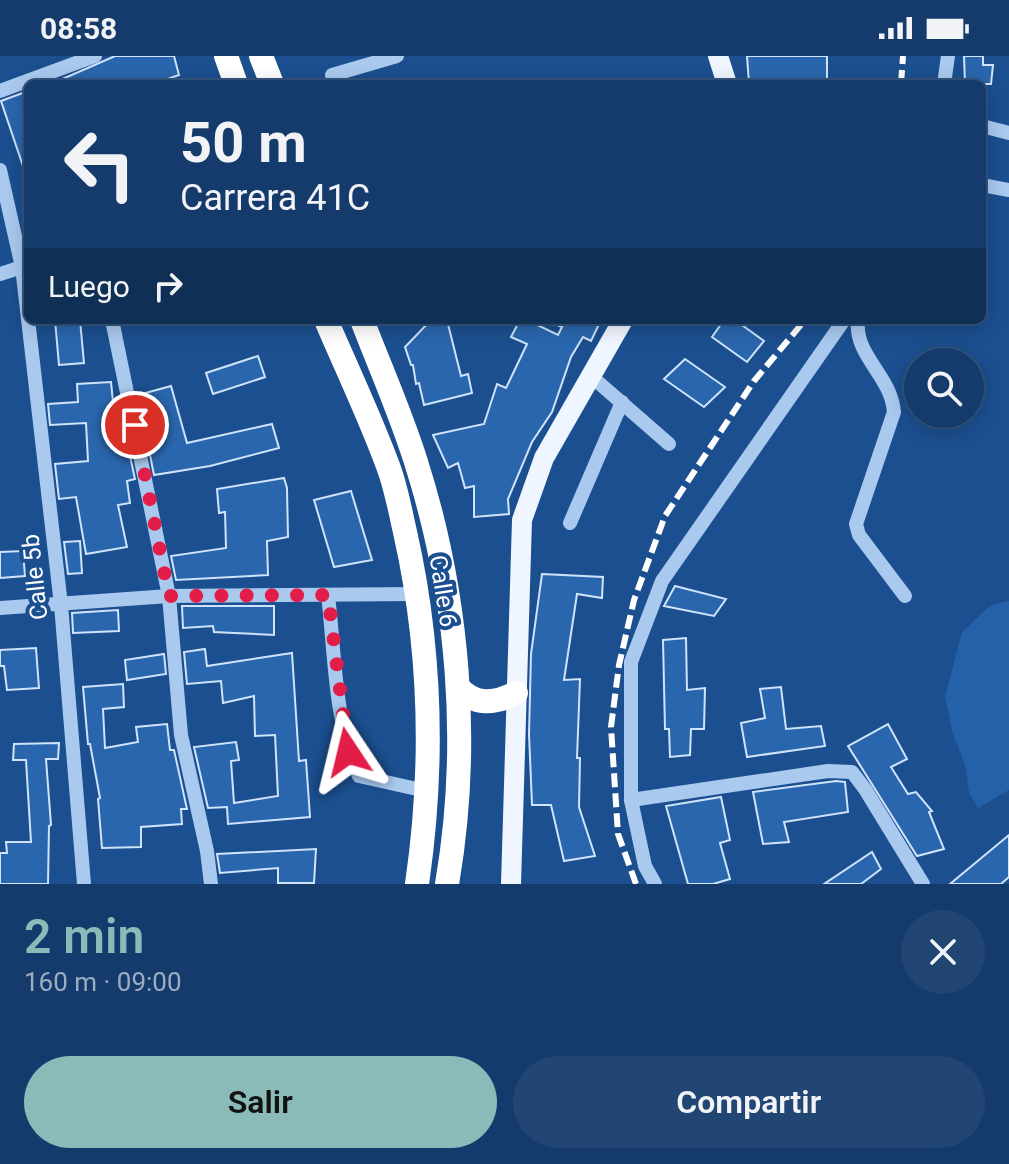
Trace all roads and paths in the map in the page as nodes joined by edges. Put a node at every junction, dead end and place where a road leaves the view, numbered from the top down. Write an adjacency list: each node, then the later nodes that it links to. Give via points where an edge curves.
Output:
1 (95, 56): 8 (street)
2 (226, 56): 9 (highway)
3 (261, 56): 10 (highway)
4 (397, 56): 7 (street)
5 (718, 56): 11 (main road)
6 (948, 56): 12 (street)
7 (332, 75)
8 (30, 80)
9 (235, 80)
10 (270, 80)
11 (726, 80)
12 (945, 80)
13 (24, 82): 14 (street)
14 (0, 91)
15 (986, 127): 16 (street)
16 (1009, 133)
17 (0, 170): 20 (street, Calle 5b)
18 (986, 186): 19 (street)
19 (1009, 190)
20 (24, 262)
21 (24, 266): 22 (street)
22 (0, 274)
23 (31, 324): 38 (street, Calle 5b)
24 (113, 324): 36 (street)
25 (328, 324): 34 (highway, Calle 6, via 389,468)
26 (364, 324): 40 (highway, Calle 6, via 416,463 441,560)
27 (621, 324): 30 (main road)
28 (841, 324): 43 (street, via 662,581 631,662)
29 (858, 324): 37 (street, via 859,342 892,394 894,412 856,524)
30 (591, 376): 31 (street); 41 (main road, via 544,458 522,520)
31 (622, 402): 32 (street); 33 (street)
32 (669, 444)
33 (570, 523)
34 (417, 594): 35 (street); 42 (highway, Calle 6, via 426,685)
35 (328, 595): 36 (street); 42 (street, via 348,752 359,776)
36 (169, 596): 38 (street); 45 (street, via 181,735)
37 (905, 596)
38 (61, 605): 39 (street); 44 (street, Calle 5b)
39 (0, 608)
40 (458, 687): 41 (highway, via 465,695 490,702); 47 (highway, Calle 6, via 459,765)
41 (516, 693): 48 (main road)
42 (426, 791): 46 (highway, Calle 6)
43 (631, 800): 49 (street, via 645,866); 50 (street, via 828,771 852,772)
44 (84, 884)
45 (211, 884)
46 (417, 884)
47 (447, 884)
48 (511, 884)
49 (655, 884)
50 (923, 884)

